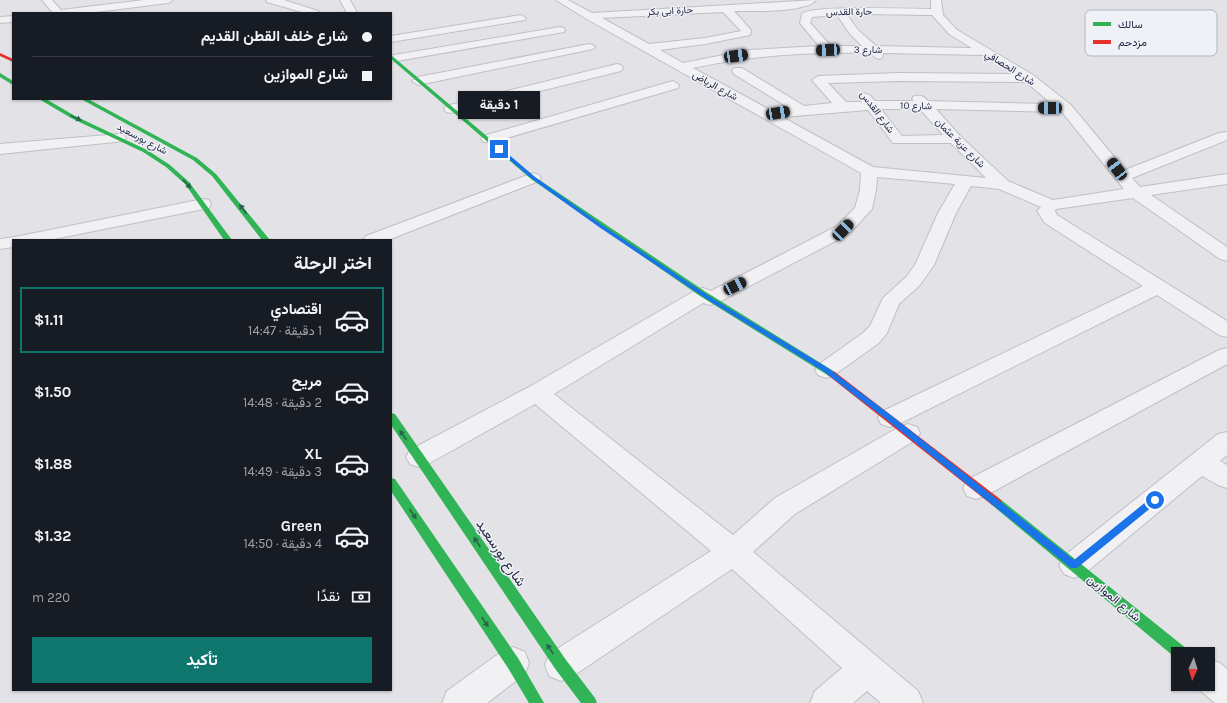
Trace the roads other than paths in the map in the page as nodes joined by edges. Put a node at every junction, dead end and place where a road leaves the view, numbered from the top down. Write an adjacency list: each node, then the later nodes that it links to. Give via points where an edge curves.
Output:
1 (47, 0): 11 (street)
2 (168, 0): 12 (street)
3 (279, 0): 13 (street)
4 (345, 0): 14 (street)
5 (561, 0): 15 (street, شارع الرياض)
6 (811, 0): 7 (street, حارة ابى بكر, via 799,5)
7 (725, 8): 8 (street, حارة ابى بكر); 31 (street, via 747,32)
8 (673, 11): 15 (street, حارة ابى بكر); 19 (street)
9 (839, 11): 10 (street, حارة القدس); 24 (street, شارع عزبة عثمان); 25 (street, حارة القدس, via 806,14)
10 (938, 11): 20 (street); 36 (street, شارع الحصافي, via 953,32)
11 (57, 12)
12 (71, 12)
13 (311, 12)
14 (351, 12)
15 (589, 16): 33 (street, شارع الرياض)
16 (521, 18): 30 (street)
17 (12, 19): 18 (street)
18 (0, 20)
19 (684, 21)
20 (910, 22)
21 (863, 23): 24 (street)
22 (819, 24): 25 (street)
23 (833, 24): 24 (street)
24 (847, 24): 35 (street, شارع عزبة عثمان)
25 (805, 25): 28 (street)
26 (560, 30): 38 (street)
27 (694, 31): 31 (street)
28 (815, 36): 29 (street); 34 (street)
29 (800, 37)
30 (392, 39)
31 (705, 41): 33 (street); 39 (street)
32 (588, 47): 48 (street)
33 (648, 48): 41 (street, شارع الرياض)
34 (828, 50): 35 (street, شارع 3); 39 (street, شارع 3)
35 (873, 50): 36 (street, شارع 3); 45 (street, شارع عزبة عثمان)
36 (985, 52): 47 (street, شارع الحصافي)
37 (0, 54): 40 (main road)
38 (393, 57): 48 (main road, شارع الموازين)
39 (723, 58): 41 (street, شارع 3)
40 (12, 60)
41 (681, 67): 59 (street, شارع الرياض)
42 (617, 68): 57 (street)
43 (738, 71): 58 (street)
44 (0, 75): 49 (main road)
45 (899, 77): 46 (street); 47 (street); 55 (street, شارع عزبة عثمان)
46 (851, 78): 53 (street, via 818,80); 54 (street, شارع القدس)
47 (1028, 78): 56 (street, شارع الحصافي)
48 (418, 81): 57 (main road, شارع الموازين)
49 (12, 82)
50 (673, 85): 62 (street)
51 (44, 100): 61 (main road, شارع بورسعيد, one-way to 61)
52 (86, 100): 76 (main road, شارع بورسعيد, one-way to 52, via 214,174 194,159)
53 (842, 106): 54 (street, شارع 10); 58 (street, شارع 10)
54 (872, 106): 55 (street, شارع 10); 63 (street, شارع القدس, via 899,140)
55 (925, 106): 56 (street, شارع 10); 63 (street, شارع عزبة عثمان)
56 (1066, 108): 66 (street, شارع الحصافي)
57 (452, 109): 62 (main road, شارع الموازين)
58 (800, 109): 59 (street, شارع 10)
59 (767, 115): 65 (street, شارع الرياض)
60 (1224, 136): 66 (street)
61 (119, 138): 64 (street); 72 (main road, شارع بورسعيد, one-way to 72, via 168,166 187,183)
62 (488, 139): 67 (main road, شارع الموازين)
63 (955, 139): 70 (street, شارع عزبة عثمان)
64 (0, 150)
65 (869, 170): 69 (street); 82 (street, via 868,190 863,209 843,230)
66 (1122, 177): 71 (street, شارع الحصافي)
67 (533, 178): 77 (street); 82 (main road, شارع الموازين)
68 (1227, 179): 71 (street)
69 (966, 180): 70 (street); 85 (street, via 947,213 924,265 913,281 890,302 880,328 871,338)
70 (1002, 184): 73 (street)
71 (1135, 192): 73 (street); 80 (street, شارع الحصافي)
72 (203, 204): 74 (street); 75 (main road, شارع بورسعيد)
73 (1051, 205): 81 (street, via 1046,211 1052,219)
74 (27, 239)
75 (227, 239)
76 (265, 239)
77 (375, 239)
78 (12, 242): 79 (street)
79 (0, 244)
80 (1227, 255)
81 (1156, 286): 83 (street); 88 (street)
82 (706, 297): 85 (main road, شارع الموازين); 86 (street)
83 (1227, 330)
84 (1227, 355): 94 (street)
85 (826, 370): 88 (main road, شارع الموازين)
86 (537, 393): 90 (street); 95 (street)
87 (392, 418): 90 (main road, شارع بورسعيد, one-way to 87)
88 (899, 425): 94 (main road, شارع الموازين); 95 (street, via 785,506)
89 (1227, 441): 91 (street)
90 (419, 457): 99 (main road, شارع بورسعيد, one-way to 90)
91 (1201, 462): 92 (street); 96 (street)
92 (1227, 478)
93 (392, 483): 98 (main road, one-way to 98)
94 (976, 488): 96 (main road, شارع الموازين)
95 (733, 552): 99 (street); 100 (street)
96 (1074, 565): 97 (main road, شارع الموازين)
97 (1174, 647)
98 (513, 663): 103 (street); 104 (main road)
99 (561, 665): 105 (main road, شارع بورسعيد)
100 (867, 669): 106 (street); 107 (street)
101 (1215, 681): 102 (street)
102 (1227, 691)
103 (459, 703)
104 (537, 703)
105 (590, 703)
106 (826, 703)
107 (906, 703)

